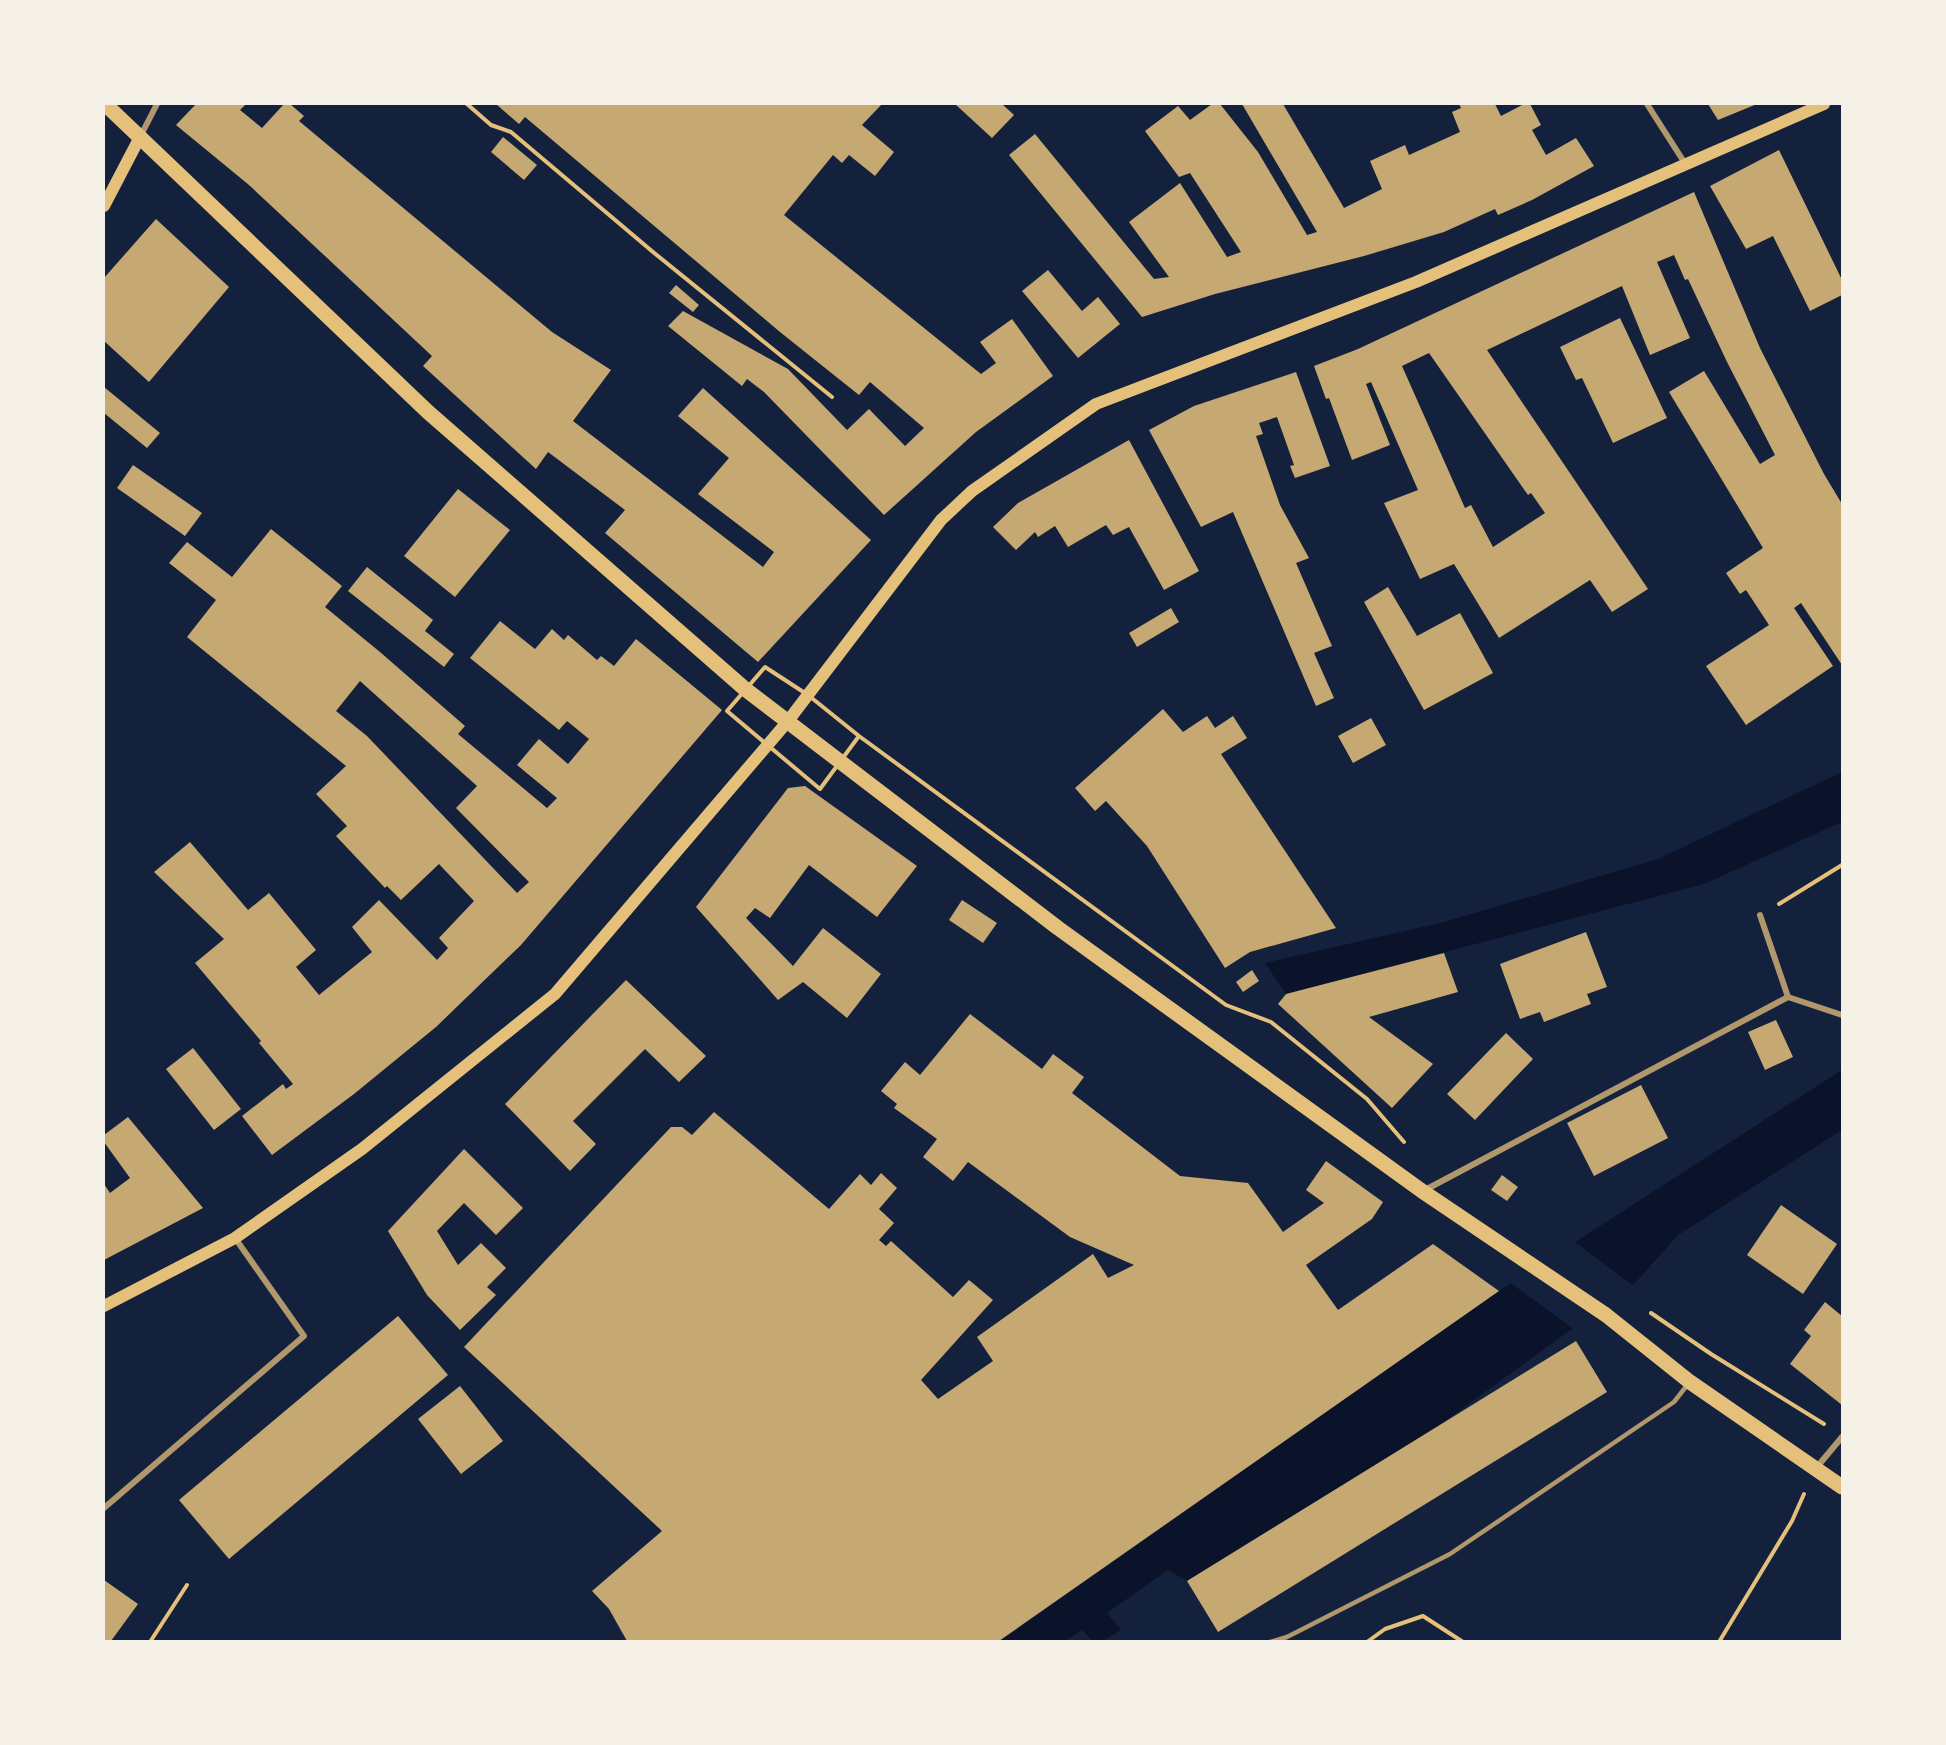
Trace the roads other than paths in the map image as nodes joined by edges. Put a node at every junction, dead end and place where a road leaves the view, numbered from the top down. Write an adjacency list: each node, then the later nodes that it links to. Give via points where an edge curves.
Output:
1 (105, 104): 5 (main road)
2 (157, 104): 5 (street)
3 (1647, 104): 6 (street)
4 (1824, 104): 6 (main road)
5 (140, 137): 7 (main road); 8 (main road, via 428,412 745,689)
6 (1686, 165): 8 (main road, via 1416,282 1096,404 972,491 941,520)
7 (104, 206)
8 (788, 721): 12 (main road, via 1058,928); 13 (main road, via 555,994 362,1149)
9 (1760, 915): 10 (street)
10 (1788, 997): 11 (street); 12 (street)
11 (1842, 1015)
12 (1422, 1191): 15 (main road, via 1606,1315)
13 (235, 1238): 14 (main road); 19 (street, via 304,1336)
14 (104, 1306)
15 (1690, 1382): 17 (main road); 20 (lane, via 1674,1402 1450,1554)
16 (1842, 1437): 17 (street)
17 (1816, 1467): 18 (main road)
18 (1842, 1487)
19 (104, 1508)
20 (1270, 1641)

